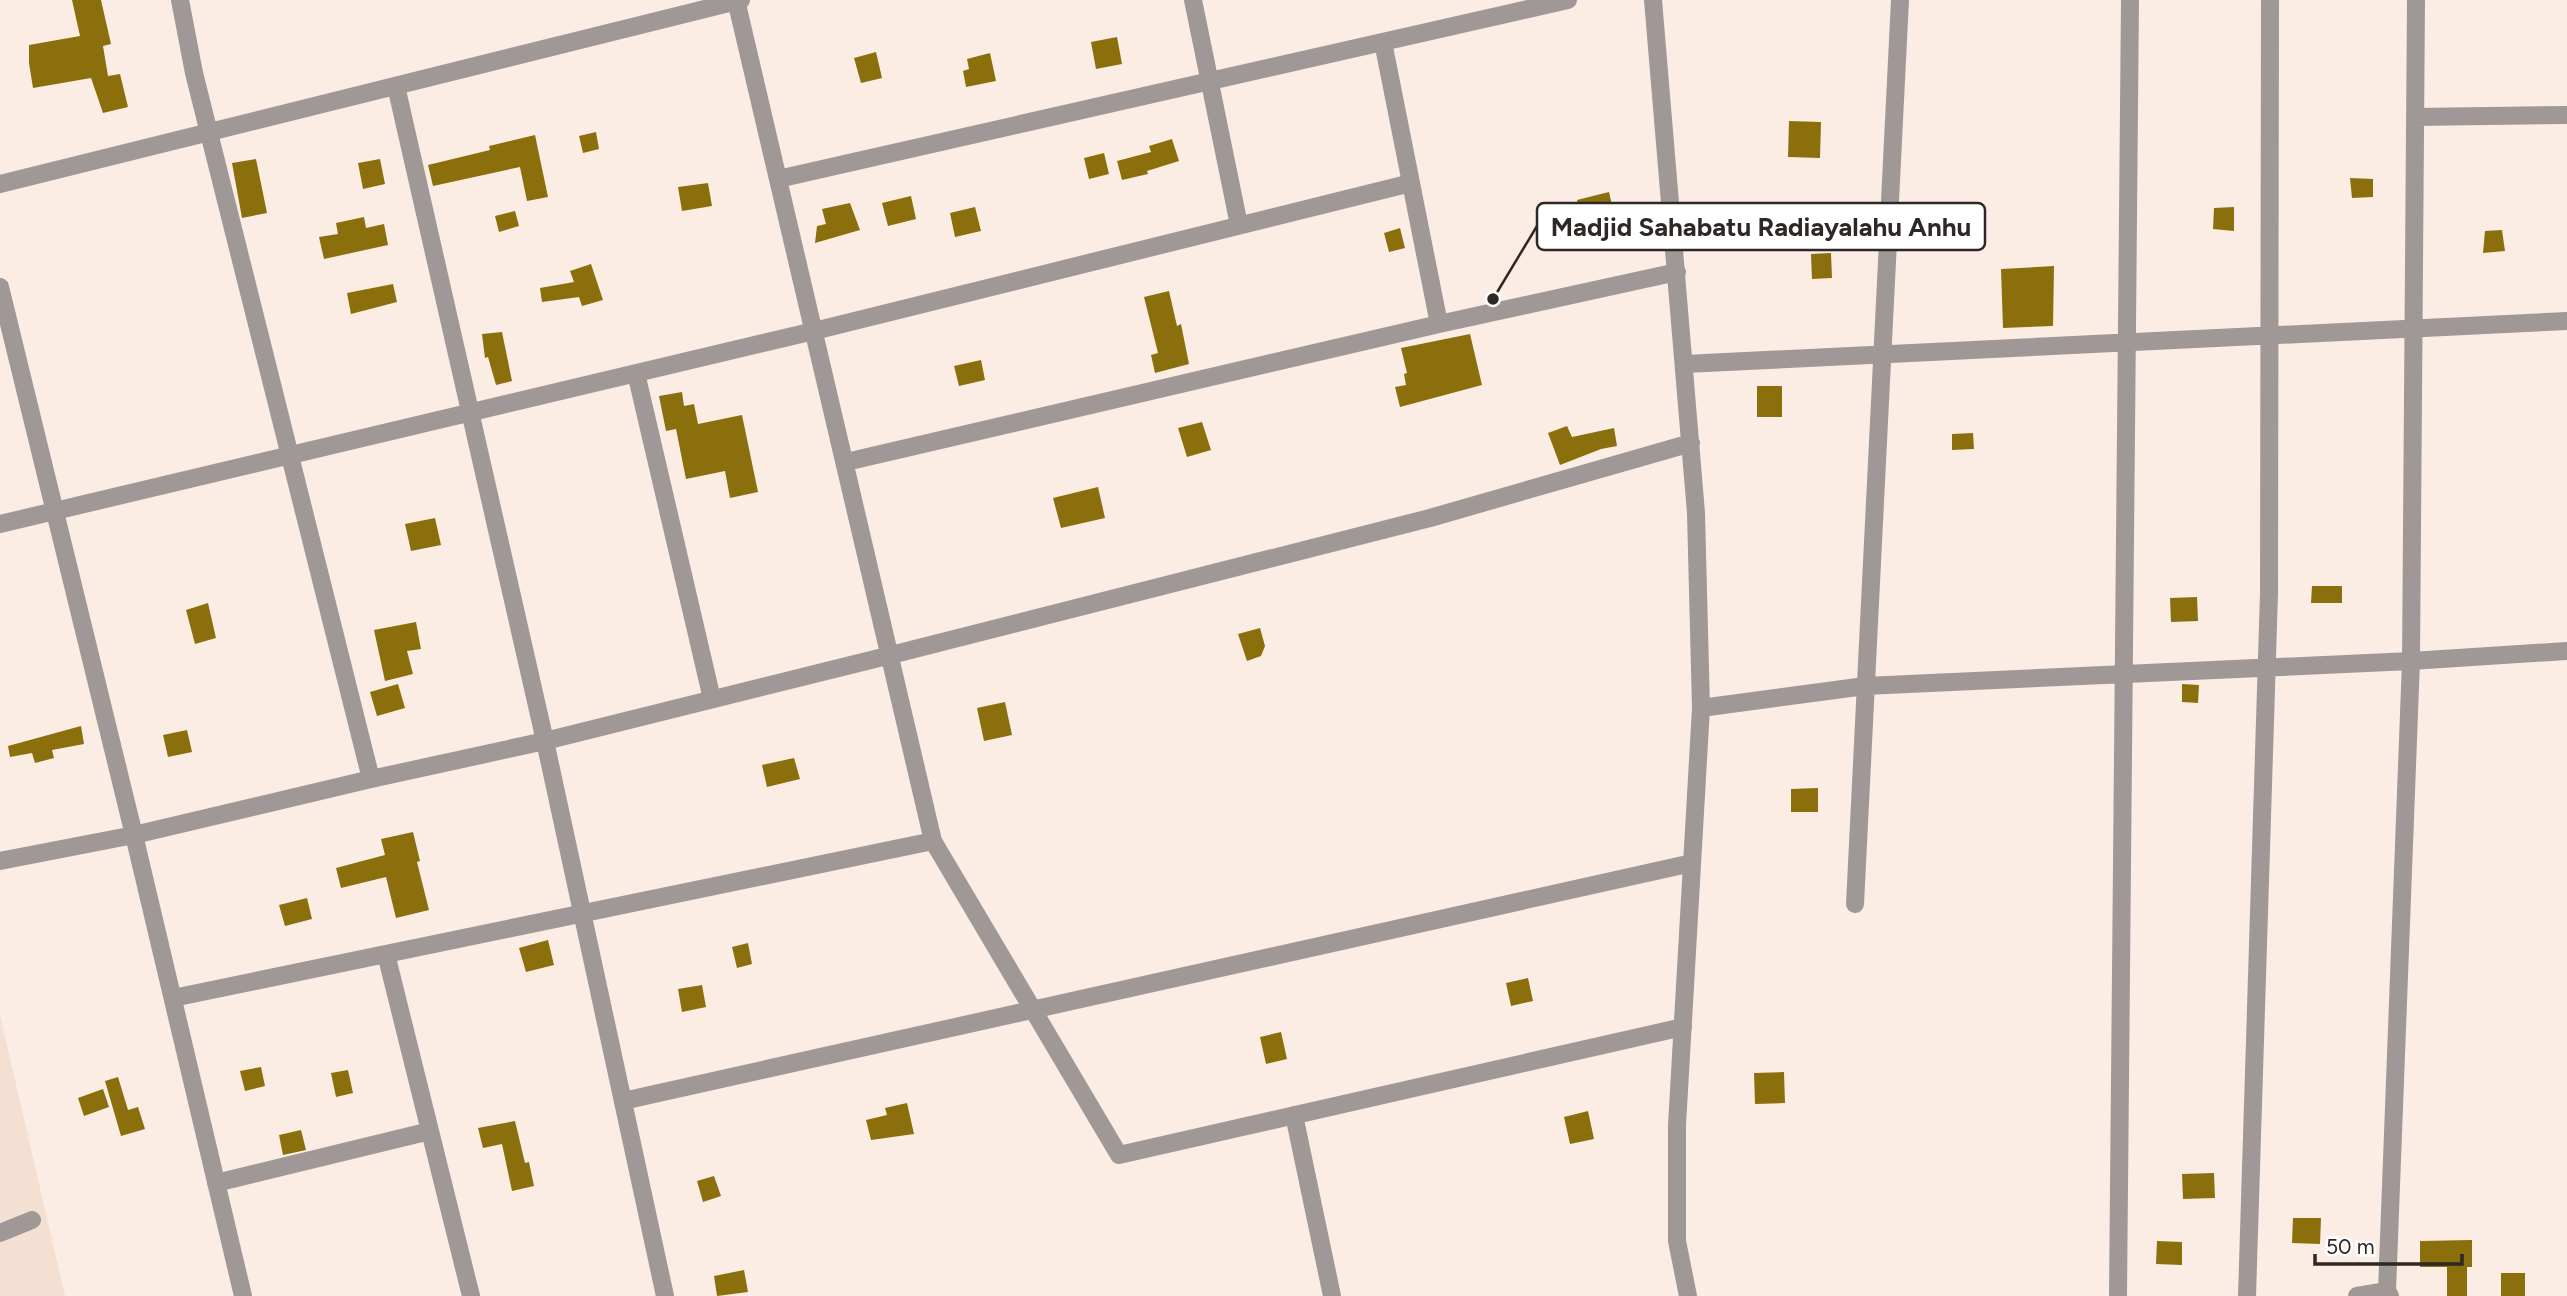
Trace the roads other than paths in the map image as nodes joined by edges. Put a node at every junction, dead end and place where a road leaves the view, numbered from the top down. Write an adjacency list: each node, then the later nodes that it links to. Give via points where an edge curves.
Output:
1 (180, 0): 15 (street)
2 (738, 0): 12 (street); 16 (street)
3 (1193, 0): 11 (street)
4 (1569, 0): 10 (street)
5 (1653, 0): 20 (street)
6 (1900, 0): 28 (street)
7 (2130, 0): 27 (street)
8 (2270, 0): 26 (street)
9 (2416, 0): 14 (street)
10 (1383, 42): 11 (street); 17 (street)
11 (1209, 81): 16 (street); 19 (street)
12 (396, 86): 15 (street); 31 (street)
13 (2567, 115): 14 (street)
14 (2415, 117): 24 (street)
15 (208, 132): 18 (street); 33 (street)
16 (778, 179): 25 (street)
17 (1411, 183): 19 (street); 23 (street)
18 (0, 184)
19 (1239, 225): 25 (street)
20 (1677, 272): 23 (street); 29 (street)
21 (0, 287): 35 (street)
22 (2567, 321): 24 (street)
23 (1438, 324): 34 (street)
24 (2413, 329): 26 (street); 39 (street)
25 (814, 331): 30 (street); 34 (street)
26 (2269, 335): 27 (street); 40 (street)
27 (2127, 342): 28 (street); 41 (street)
28 (1882, 354): 29 (street); 42 (street)
29 (1685, 364): 32 (street)
30 (636, 373): 31 (street); 43 (street)
31 (470, 412): 33 (street); 45 (street)
32 (1692, 443): 38 (street, via 1430,518); 44 (street)
33 (289, 456): 35 (street); 46 (street)
34 (846, 463): 38 (street)
35 (55, 511): 36 (street); 47 (street)
36 (0, 524)
37 (2567, 650): 39 (street)
38 (891, 655): 43 (street); 48 (street)
39 (2410, 661): 40 (street); 63 (street)
40 (2267, 667): 41 (street); 70 (street)
41 (2123, 674): 42 (street); 69 (street)
42 (1866, 687): 44 (street); 51 (street)
43 (712, 699): 45 (street)
44 (1701, 708): 50 (street)
45 (545, 741): 46 (street); 52 (street)
46 (371, 779): 47 (street)
47 (134, 835): 49 (street); 54 (street)
48 (933, 841): 52 (street); 55 (street)
49 (0, 861)
50 (1692, 863): 55 (street); 56 (street)
51 (1855, 904)
52 (582, 914): 53 (street); 57 (street)
53 (386, 954): 54 (street); 59 (street)
54 (173, 998): 60 (street)
55 (1033, 1010): 57 (street); 58 (street, via 1119,1155)
56 (1683, 1027): 58 (street); 68 (street, via 1677,1241)
57 (623, 1101): 66 (street)
58 (1294, 1115): 67 (street)
59 (430, 1131): 60 (street); 65 (street)
60 (216, 1183): 64 (street)
61 (32, 1220): 62 (street)
62 (0, 1233)
63 (2389, 1293): 71 (street)
64 (243, 1296)
65 (471, 1296)
66 (666, 1296)
67 (1332, 1296)
68 (1688, 1296)
69 (2118, 1296)
70 (2247, 1296)
71 (2357, 1296)

